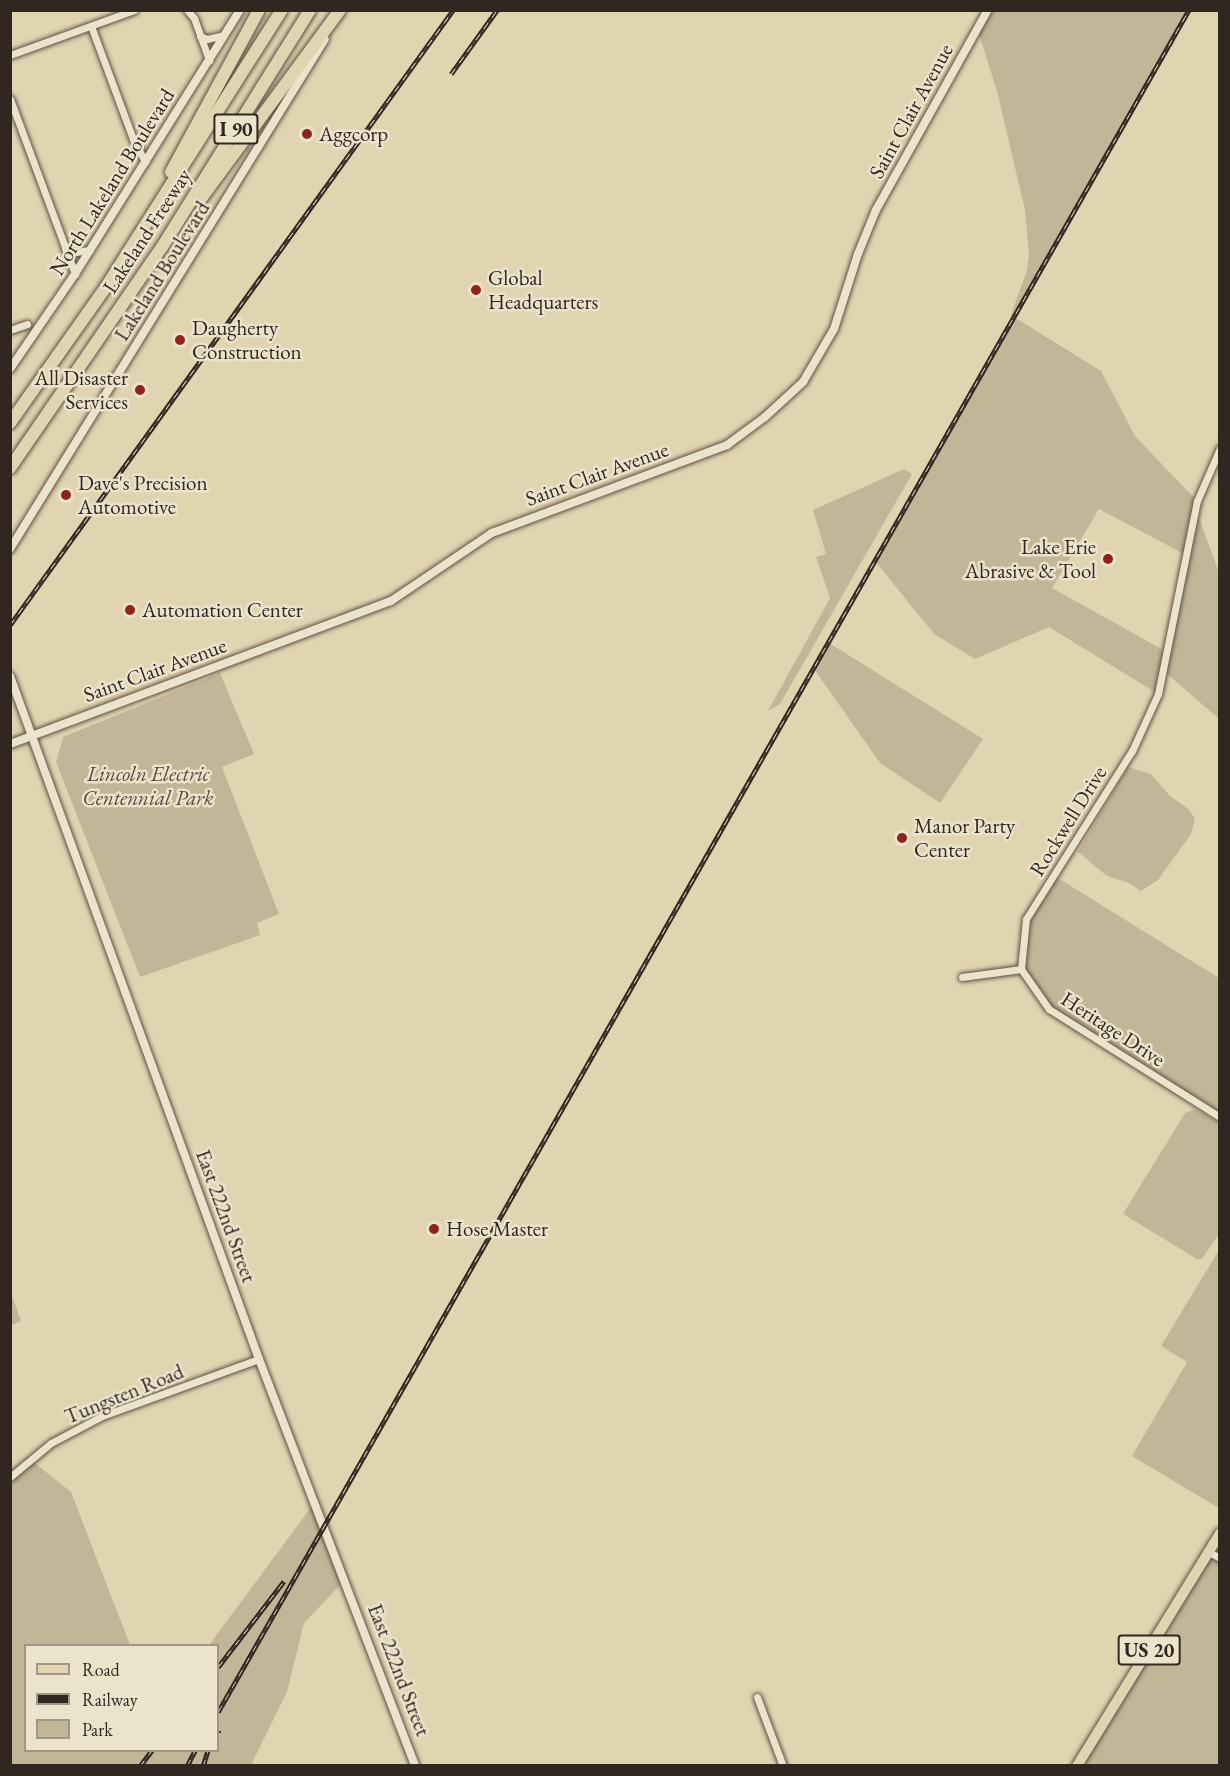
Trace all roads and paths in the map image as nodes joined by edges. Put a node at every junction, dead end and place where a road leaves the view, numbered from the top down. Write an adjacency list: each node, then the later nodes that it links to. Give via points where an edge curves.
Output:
1 (134, 10): 9 (street)
2 (187, 10): 11 (street)
3 (240, 10): 10 (street, North Lakeland Boulevard)
4 (260, 10): 16 (highway, via 186,140)
5 (282, 10): 16 (highway, Lakeland Freeway / I 90)
6 (310, 10): 17 (highway, Lakeland Freeway / I 90)
7 (341, 10): 17 (highway); 27 (street, Lakeland Boulevard)
8 (988, 10): 31 (street, Saint Clair Avenue, via 876,210 834,329 803,382 765,417 727,445 492,533 391,601)
9 (91, 26): 12 (street); 15 (street)
10 (224, 35): 11 (street, via 207,39); 13 (street, North Lakeland Boulevard)
11 (200, 36): 13 (street)
12 (10, 55)
13 (209, 60): 15 (street, North Lakeland Boulevard)
14 (10, 99): 18 (street)
15 (145, 162): 19 (street, North Lakeland Boulevard)
16 (146, 223): 24 (highway, Lakeland Freeway / I 90)
17 (162, 247): 26 (highway, Lakeland Freeway / I 90)
18 (66, 248): 19 (street, via 75,252); 20 (street)
19 (90, 250): 20 (street, North Lakeland Boulevard)
20 (75, 274): 23 (street, North Lakeland Boulevard)
21 (27, 324): 22 (street)
22 (10, 330)
23 (10, 369)
24 (10, 423)
25 (1220, 448): 33 (street, Rockwell Drive, via 1197,501 1158,694 1132,751 1026,919)
26 (10, 468)
27 (23, 529): 28 (street); 29 (street, Lakeland Boulevard)
28 (10, 536)
29 (10, 549)
30 (10, 676): 31 (street, East 222nd Street)
31 (31, 736): 32 (street, Saint Clair Avenue); 36 (street, East 222nd Street)
32 (10, 744)
33 (1020, 969): 34 (street); 35 (street, Heritage Drive, via 1049,1010)
34 (962, 977)
35 (1220, 1117)
36 (259, 1359): 37 (street, Tungsten Road, via 102,1416 51,1443); 42 (street, East 222nd Street)
37 (10, 1477)
38 (1220, 1534): 39 (main road, US 20)
39 (1209, 1552): 40 (street); 44 (main road, US 20)
40 (1220, 1558)
41 (757, 1697): 43 (street)
42 (415, 1766)
43 (783, 1766)
44 (1077, 1766)

